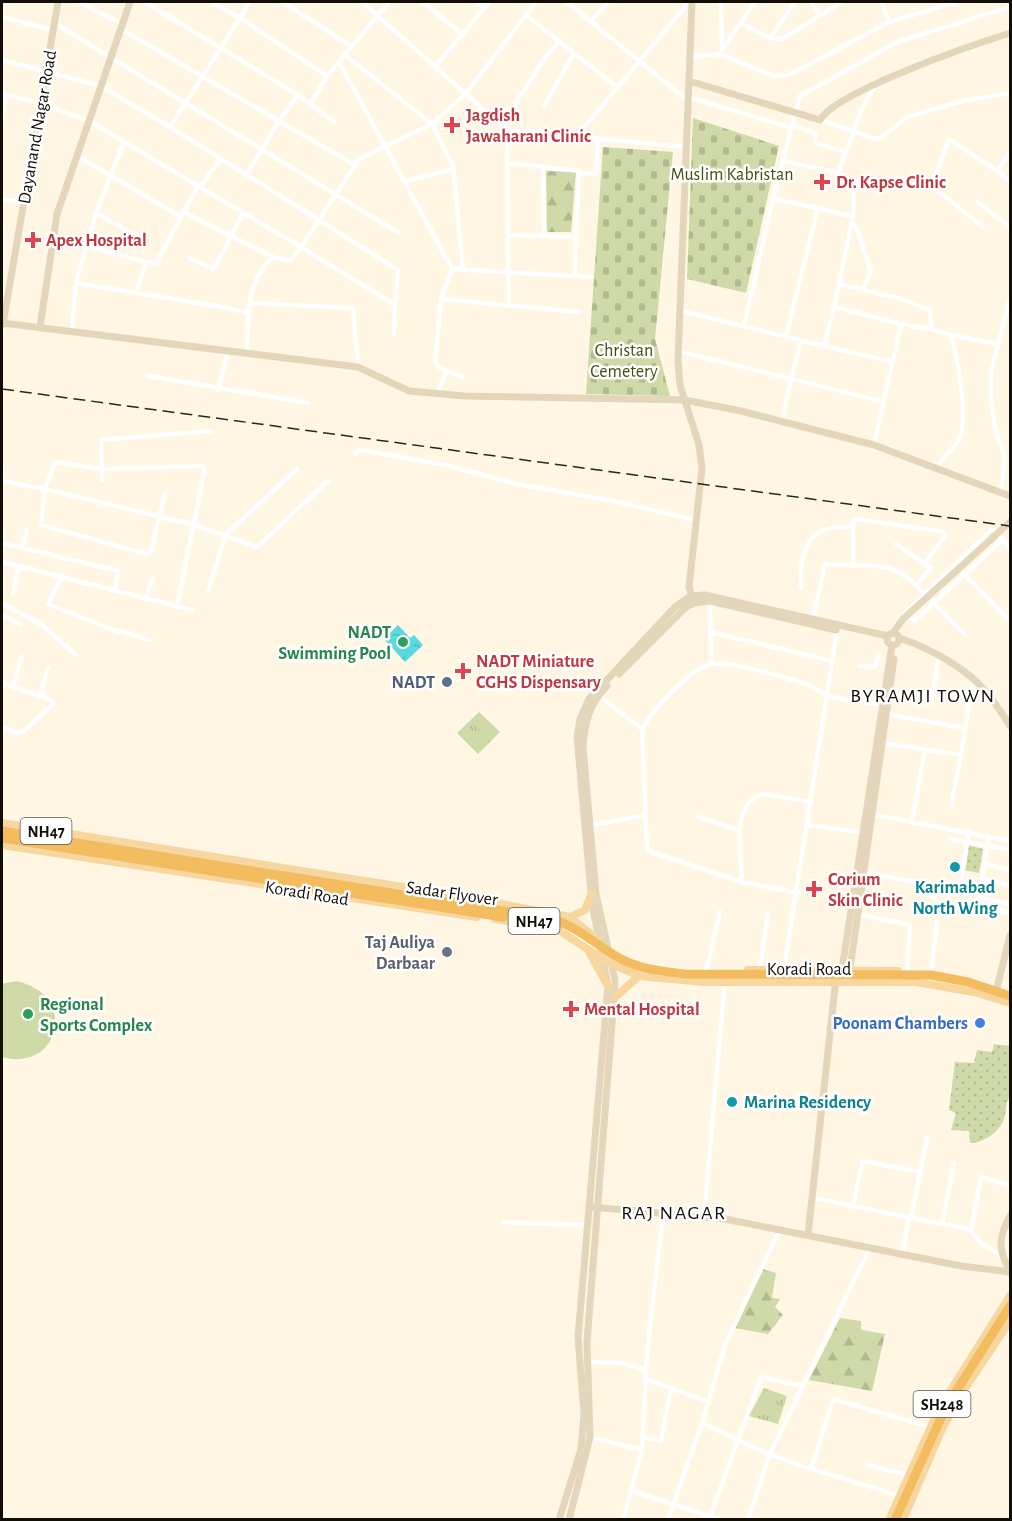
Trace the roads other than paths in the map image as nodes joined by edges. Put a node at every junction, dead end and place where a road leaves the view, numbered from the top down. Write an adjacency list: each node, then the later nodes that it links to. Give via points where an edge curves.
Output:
1 (58, 2): 35 (main road, Dayanand Nagar Road)
2 (79, 2): 34 (street)
3 (130, 2): 34 (main road)
4 (145, 2): 41 (street)
5 (212, 2): 30 (street)
6 (249, 2): 30 (street)
7 (283, 2): 40 (street)
8 (362, 2): 26 (street)
9 (389, 2): 26 (street)
10 (423, 2): 37 (street)
11 (477, 2): 25 (street)
12 (489, 2): 25 (street)
13 (536, 2): 27 (street)
14 (567, 2): 31 (street)
15 (608, 2): 31 (street)
16 (690, 2): 45 (main road); 49 (street)
17 (721, 2): 42 (street)
18 (795, 2): 38 (street)
19 (811, 2): 28 (street)
20 (842, 2): 28 (street)
21 (882, 2): 32 (street)
22 (957, 2): 32 (street)
23 (753, 3): 33 (street)
24 (1011, 7): 68 (street, via 897,42 800,96)
25 (484, 8): 37 (street)
26 (379, 15): 40 (street); 50 (street)
27 (526, 15): 39 (street); 58 (street)
28 (820, 15): 38 (street, via 782,39)
29 (2, 17): 35 (street)
30 (240, 18): 41 (street); 53 (street)
31 (591, 21): 49 (street)
32 (889, 22): 42 (street, via 789,75 774,76)
33 (740, 23): 38 (street); 42 (street)
34 (122, 26): 46 (main road); 52 (street)
35 (54, 27): 46 (street); 51 (main road, Dayanand Nagar Road)
36 (1011, 33): 56 (main road, via 912,66)
37 (462, 34): 50 (street)
38 (770, 38)
39 (559, 40): 43 (street); 65 (street)
40 (352, 47): 44 (street)
41 (220, 48): 52 (street); 61 (street)
42 (721, 52): 45 (street)
43 (574, 53): 57 (street); 67 (street)
44 (345, 55): 48 (street); 74 (street)
45 (690, 57): 54 (main road)
46 (112, 58): 55 (main road); 63 (street)
47 (2, 60): 51 (street)
48 (339, 62): 53 (street); 82 (street)
49 (640, 62): 57 (street); 62 (street)
50 (436, 66): 58 (street)
51 (46, 70): 55 (street); 64 (main road, Dayanand Nagar Road)
52 (203, 76): 63 (street); 72 (street)
53 (327, 76): 66 (street)
54 (689, 81): 62 (main road); 68 (main road)
55 (101, 86): 71 (main road); 76 (street)
56 (874, 86): 70 (main road); 78 (street)
57 (618, 88): 79 (street)
58 (466, 93): 74 (street); 77 (street)
59 (1011, 93): 78 (street, via 907,117 878,140)
60 (4, 94): 64 (street); 69 (street)
61 (298, 95): 66 (street); 72 (street)
62 (688, 99): 75 (street); 83 (main road)
63 (185, 102): 76 (street); 84 (street)
64 (41, 103): 71 (street); 105 (main road, Dayanand Nagar Road)
65 (516, 103)
66 (311, 104): 73 (street)
67 (544, 106)
68 (795, 113): 70 (main road); 75 (street)
69 (2, 117)
70 (820, 120): 78 (street)
71 (89, 121): 81 (street); 87 (main road)
72 (279, 122): 84 (street); 91 (street)
73 (334, 122)
74 (432, 124): 82 (street); 93 (street)
75 (792, 126): 85 (street, via 815,132 816,143); 89 (street)
76 (170, 127): 88 (street)
77 (507, 130): 79 (street); 90 (street)
78 (853, 131): 85 (street)
79 (577, 136): 80 (street)
80 (598, 138): 83 (street); 95 (street, via 596,174)
81 (124, 142): 98 (street); 101 (street)
82 (387, 146): 91 (street); 100 (street)
83 (685, 147): 141 (main road)
84 (263, 148): 97 (street); 102 (street)
85 (846, 152): 96 (street)
86 (1011, 152): 94 (street)
87 (77, 156): 98 (street); 147 (main road, via 57,214)
88 (220, 158): 97 (street); 101 (street)
89 (783, 161): 96 (street); 103 (street)
90 (507, 163): 92 (street); 117 (street)
91 (354, 165): 102 (street)
92 (543, 167): 95 (street); 118 (street)
93 (454, 169): 100 (street); 127 (street)
94 (997, 171): 99 (street); 113 (street, via 949,139 932,186)
95 (579, 173): 119 (street)
96 (838, 173): 111 (street, via 848,178 855,193)
97 (247, 174): 112 (street)
98 (110, 175): 108 (street); 110 (street)
99 (1011, 181)
100 (406, 182): 126 (street)
101 (199, 186): 109 (street); 110 (street)
102 (336, 193): 112 (street); 115 (street)
103 (773, 199): 107 (street); 146 (street)
104 (2, 200): 105 (street)
105 (24, 202): 144 (main road, Dayanand Nagar Road)
106 (977, 202): 114 (street)
107 (818, 208): 111 (street); 152 (street)
108 (96, 213): 120 (street); 121 (street)
109 (243, 213): 116 (street); 122 (street)
110 (181, 214): 116 (street); 125 (street, via 156,263)
111 (852, 219): 132 (street); 133 (street, via 871,271)
112 (319, 220): 122 (street); 139 (street, via 398,270)
113 (983, 227)
114 (1011, 227)
115 (399, 233)
116 (232, 234): 123 (street); 124 (street, via 214,269)
117 (508, 235): 118 (street); 128 (street)
118 (544, 235): 119 (street)
119 (576, 237): 129 (street)
120 (142, 239)
121 (86, 246): 125 (street); 131 (street)
122 (300, 247): 123 (street, via 290,261); 139 (street)
123 (273, 257): 137 (street, via 264,265)
124 (189, 258)
125 (146, 262): 134 (street)
126 (452, 269): 127 (street); 136 (street)
127 (463, 269): 128 (street)
128 (508, 272): 129 (street); 138 (street)
129 (575, 276): 130 (street)
130 (591, 277)
131 (75, 283): 134 (street); 149 (street)
132 (839, 284): 133 (street); 140 (street)
133 (862, 290): 148 (street, via 930,310)
134 (136, 292): 143 (street)
135 (1011, 298): 154 (street)
136 (441, 299): 138 (street); 161 (street, via 435,362)
137 (249, 303): 143 (street); 160 (street, via 353,309)
138 (509, 304): 142 (street)
139 (395, 305): 150 (street)
140 (834, 307): 145 (street); 155 (street)
141 (678, 310): 146 (street); 157 (main road)
142 (580, 312)
143 (248, 313): 158 (street)
144 (2, 323): 147 (main road)
145 (901, 324): 148 (street); 159 (street)
146 (744, 326): 152 (street)
147 (40, 327): 149 (main road)
148 (931, 329): 151 (street)
149 (72, 331): 156 (main road)
150 (394, 334)
151 (951, 335): 154 (street); 176 (street, via 962,395 962,423 958,443 940,459)
152 (786, 336): 153 (street)
153 (801, 340): 155 (street); 164 (street)
154 (997, 344): 182 (street, via 991,400 1005,457)
155 (824, 346): 159 (street)
156 (228, 351): 158 (main road); 165 (street)
157 (678, 351): 164 (street); 167 (main road)
158 (247, 353): 160 (main road)
159 (893, 362): 168 (street)
160 (358, 367): 166 (main road, via 409,391)
161 (447, 371): 163 (street); 166 (street)
162 (148, 376): 165 (street)
163 (463, 377)
164 (792, 379): 168 (street); 170 (street)
165 (218, 390): 169 (street)
166 (437, 393): 167 (main road, via 596,401)
167 (685, 400): 170 (main road); 186 (main road, via 702,468)
168 (884, 402): 172 (street)
169 (308, 404)
170 (781, 422): 172 (main road)
171 (211, 430): 174 (street, via 101,440)
172 (874, 445): 176 (main road)
173 (355, 453): 186 (street, via 362,450 445,465 517,484)
174 (101, 469): 179 (street); 181 (street, via 55,462); 188 (street, via 203,466)
175 (297, 469): 191 (street)
176 (938, 469): 182 (main road)
177 (2, 470): 178 (street)
178 (2, 480): 181 (street)
179 (102, 480)
180 (328, 482): 191 (street, via 257,547)
181 (45, 489): 185 (street); 185 (street, via 41,526 106,544 150,553)
182 (1001, 492): 184 (main road)
183 (165, 493): 185 (street)
184 (1011, 496)
185 (159, 517): 188 (street)
186 (695, 520): 211 (main road, via 689,587)
187 (1011, 522): 218 (main road)
188 (195, 525): 191 (street); 215 (street)
189 (853, 526): 198 (street, via 856,519 945,532); 200 (street); 205 (street, via 827,528 814,535 803,556)
190 (27, 529): 195 (street)
191 (226, 534): 207 (street)
192 (1003, 539): 196 (street); 201 (street); 209 (street, via 993,528)
193 (2, 543): 195 (street)
194 (896, 544): 198 (street)
195 (22, 548): 206 (street, via 118,571)
196 (1011, 549)
197 (2, 562): 199 (street)
198 (925, 563): 204 (street, via 931,569)
199 (19, 566): 202 (street); 208 (street)
200 (853, 566): 204 (street, via 869,564 897,570); 220 (street, via 825,564)
201 (963, 573): 213 (street); 219 (street)
202 (62, 576): 206 (street); 226 (street, via 48,604)
203 (152, 579): 210 (street)
204 (916, 585): 209 (street)
205 (801, 588)
206 (115, 589): 210 (street)
207 (208, 591)
208 (13, 593)
209 (923, 594): 218 (street, via 904,614)
210 (146, 599): 215 (street)
211 (692, 599): 212 (main road); 220 (main road, via 705,595); 239 (main road); 246 (main road, via 675,607 588,699)
212 (710, 601): 222 (main road); 223 (street)
213 (932, 601): 218 (street, via 914,621); 224 (street)
214 (2, 603): 229 (street, via 42,626)
215 (177, 607): 216 (street)
216 (192, 610)
217 (2, 615): 221 (street)
218 (909, 616): 225 (main road)
219 (1007, 618)
220 (812, 620): 225 (main road)
221 (21, 625)
222 (837, 630): 225 (main road); 231 (street)
223 (710, 632): 231 (street); 232 (street)
224 (965, 635)
225 (894, 639): 230 (main road); 242 (main road)
226 (151, 640)
227 (879, 653): 233 (street, via 875,667)
228 (22, 655): 237 (street)
229 (76, 656)
230 (939, 657): 235 (main road); 241 (street)
231 (832, 662): 240 (street)
232 (711, 664): 240 (street, via 782,677); 248 (street, via 687,679 651,713)
233 (859, 666)
234 (48, 668): 238 (street)
235 (973, 678): 244 (main road); 247 (street)
236 (2, 682): 237 (street)
237 (13, 687): 238 (street)
238 (40, 696): 245 (street, via 52,700 52,707 23,732)
239 (599, 696): 246 (main road); 248 (street)
240 (827, 696): 242 (street); 252 (street)
241 (930, 703)
242 (883, 705): 243 (main road); 264 (main road)
243 (885, 714): 247 (street); 249 (main road)
244 (1011, 726)
245 (2, 727)
246 (578, 728): 260 (main road)
247 (965, 728): 251 (street)
248 (642, 729): 255 (street)
249 (882, 743): 250 (street); 254 (main road)
250 (925, 750): 251 (street); 257 (street)
251 (961, 755): 253 (street)
252 (812, 802): 259 (street); 261 (street, via 762,794 744,811)
253 (951, 807)
254 (871, 814): 257 (street); 264 (main road)
255 (646, 815): 260 (street); 278 (street, via 647,848 651,852)
256 (698, 817): 261 (street)
257 (912, 822): 263 (street)
258 (2, 823): 267 (main road, Koradi Road / NH47)
259 (808, 825): 264 (street); 282 (street)
260 (588, 826): 283 (main road); 295 (main road, via 596,894)
261 (739, 830): 278 (street)
262 (2, 831): 267 (highway, NH47)
263 (969, 832): 265 (street); 270 (street)
264 (865, 833): 277 (main road); 298 (main road)
265 (989, 836): 269 (street); 272 (street)
266 (2, 838): 267 (highway)
267 (23, 838): 271 (main road, Koradi Road / NH47); 276 (main road, Koradi Road / NH47); 281 (main road, Koradi Road / NH47, via 36,850); 310 (highway, Sadar Flyover / NH47, via 421,905 554,923 625,966 646,973 701,977 901,976 938,980)
268 (951, 839): 270 (street)
269 (1011, 841)
270 (967, 842): 272 (street); 279 (street)
271 (2, 845)
272 (988, 846): 273 (street); 274 (street)
273 (1011, 850)
274 (985, 864): 275 (street); 280 (street, via 982,879)
275 (1011, 870)
276 (297, 872): 281 (main road); 290 (main road, Koradi Road / NH47)
277 (863, 872): 288 (street, via 921,884 940,903 987,914 995,909); 289 (main road)
278 (742, 882): 282 (street)
279 (961, 882)
280 (1011, 885)
281 (293, 891): 294 (main road, Koradi Road / NH47, via 557,929)
282 (798, 893): 297 (street)
283 (591, 895): 290 (main road, via 585,910); 293 (main road)
284 (981, 898): 285 (street)
285 (1011, 904)
286 (720, 912): 300 (street)
287 (768, 913): 299 (street)
288 (1011, 913)
289 (857, 914): 298 (main road); 302 (street, via 910,925)
290 (570, 917): 293 (main road, Koradi Road / NH47)
291 (938, 921): 303 (street)
292 (1011, 935): 308 (main road)
293 (599, 941): 295 (main road, NH47); 296 (main road)
294 (585, 947): 296 (main road, Koradi Road / NH47); 307 (main road)
295 (608, 948): 296 (main road); 300 (main road, Koradi Road / NH47, via 633,962)
296 (608, 962): 304 (main road, Koradi Road); 307 (main road); 309 (main road)
297 (784, 969): 298 (main road, Koradi Road / NH47); 299 (main road, Koradi Road / NH47)
298 (843, 969): 302 (main road, Koradi Road / NH47); 306 (main road)
299 (760, 970): 301 (main road, Koradi Road / NH47)
300 (706, 971): 301 (main road, Koradi Road / NH47)
301 (726, 971): 305 (street)
302 (907, 971): 303 (main road, Koradi Road / NH47)
303 (931, 972): 308 (main road, Koradi Road / NH47)
304 (639, 976): 305 (main road, Koradi Road); 309 (main road)
305 (724, 981): 306 (main road, Koradi Road); 320 (street)
306 (836, 981): 310 (main road, Koradi Road, via 938,984); 315 (main road)
307 (608, 986): 317 (main road)
308 (997, 988): 310 (main road, Koradi Road / NH47)
309 (614, 998): 317 (main road)
310 (1011, 998)
311 (927, 1138): 313 (street)
312 (954, 1163): 323 (street)
313 (920, 1172): 316 (street, via 863,1161); 321 (street)
314 (1011, 1186): 326 (street, via 981,1177)
315 (814, 1198): 316 (street); 327 (main road)
316 (853, 1205): 321 (street)
317 (593, 1207): 318 (main road); 324 (main road); 336 (main road)
318 (663, 1213): 320 (main road); 337 (street)
319 (1011, 1216): 330 (main road, via 999,1244)
320 (704, 1217): 325 (main road)
321 (910, 1218): 323 (street); 329 (street)
322 (504, 1222): 324 (street)
323 (942, 1224): 326 (street)
324 (588, 1225): 356 (main road, via 578,1337 584,1414 581,1449)
325 (780, 1229): 327 (main road); 341 (street, via 725,1346)
326 (971, 1231): 330 (street, via 982,1244)
327 (808, 1235): 328 (main road)
328 (870, 1247): 329 (main road); 339 (street)
329 (902, 1255): 331 (main road)
330 (1005, 1258): 331 (main road)
331 (1010, 1272)
332 (1011, 1296): 343 (main road, SH248)
333 (1011, 1306): 363 (highway, via 945,1409)
334 (1011, 1313): 363 (highway, via 950,1407)
335 (1011, 1321): 363 (main road, SH248, via 960,1396)
336 (587, 1362): 337 (street, via 622,1363); 344 (main road)
337 (646, 1370): 338 (street)
338 (646, 1379): 340 (street); 345 (street)
339 (802, 1386): 346 (street, via 760,1377); 348 (street)
340 (671, 1388): 341 (street); 345 (street, via 661,1441)
341 (708, 1402): 342 (street)
342 (702, 1423): 346 (street); 354 (street)
343 (930, 1427): 350 (street, via 833,1399); 351 (main road, SH248)
344 (590, 1437): 347 (street); 357 (main road)
345 (643, 1437): 347 (street)
346 (738, 1440): 348 (street); 355 (street)
347 (642, 1450): 352 (street)
348 (769, 1456): 350 (street); 361 (street)
349 (867, 1465): 351 (street)
350 (812, 1467): 353 (street)
351 (907, 1475): 353 (main road, SH248)
352 (632, 1491): 354 (street); 358 (street)
353 (899, 1496): 362 (main road, SH248)
354 (673, 1504): 355 (street); 359 (street)
355 (709, 1517): 360 (street)
356 (559, 1520)
357 (569, 1520)
358 (623, 1520)
359 (668, 1520)
360 (721, 1520)
361 (748, 1520)
362 (889, 1520)
363 (899, 1520)

